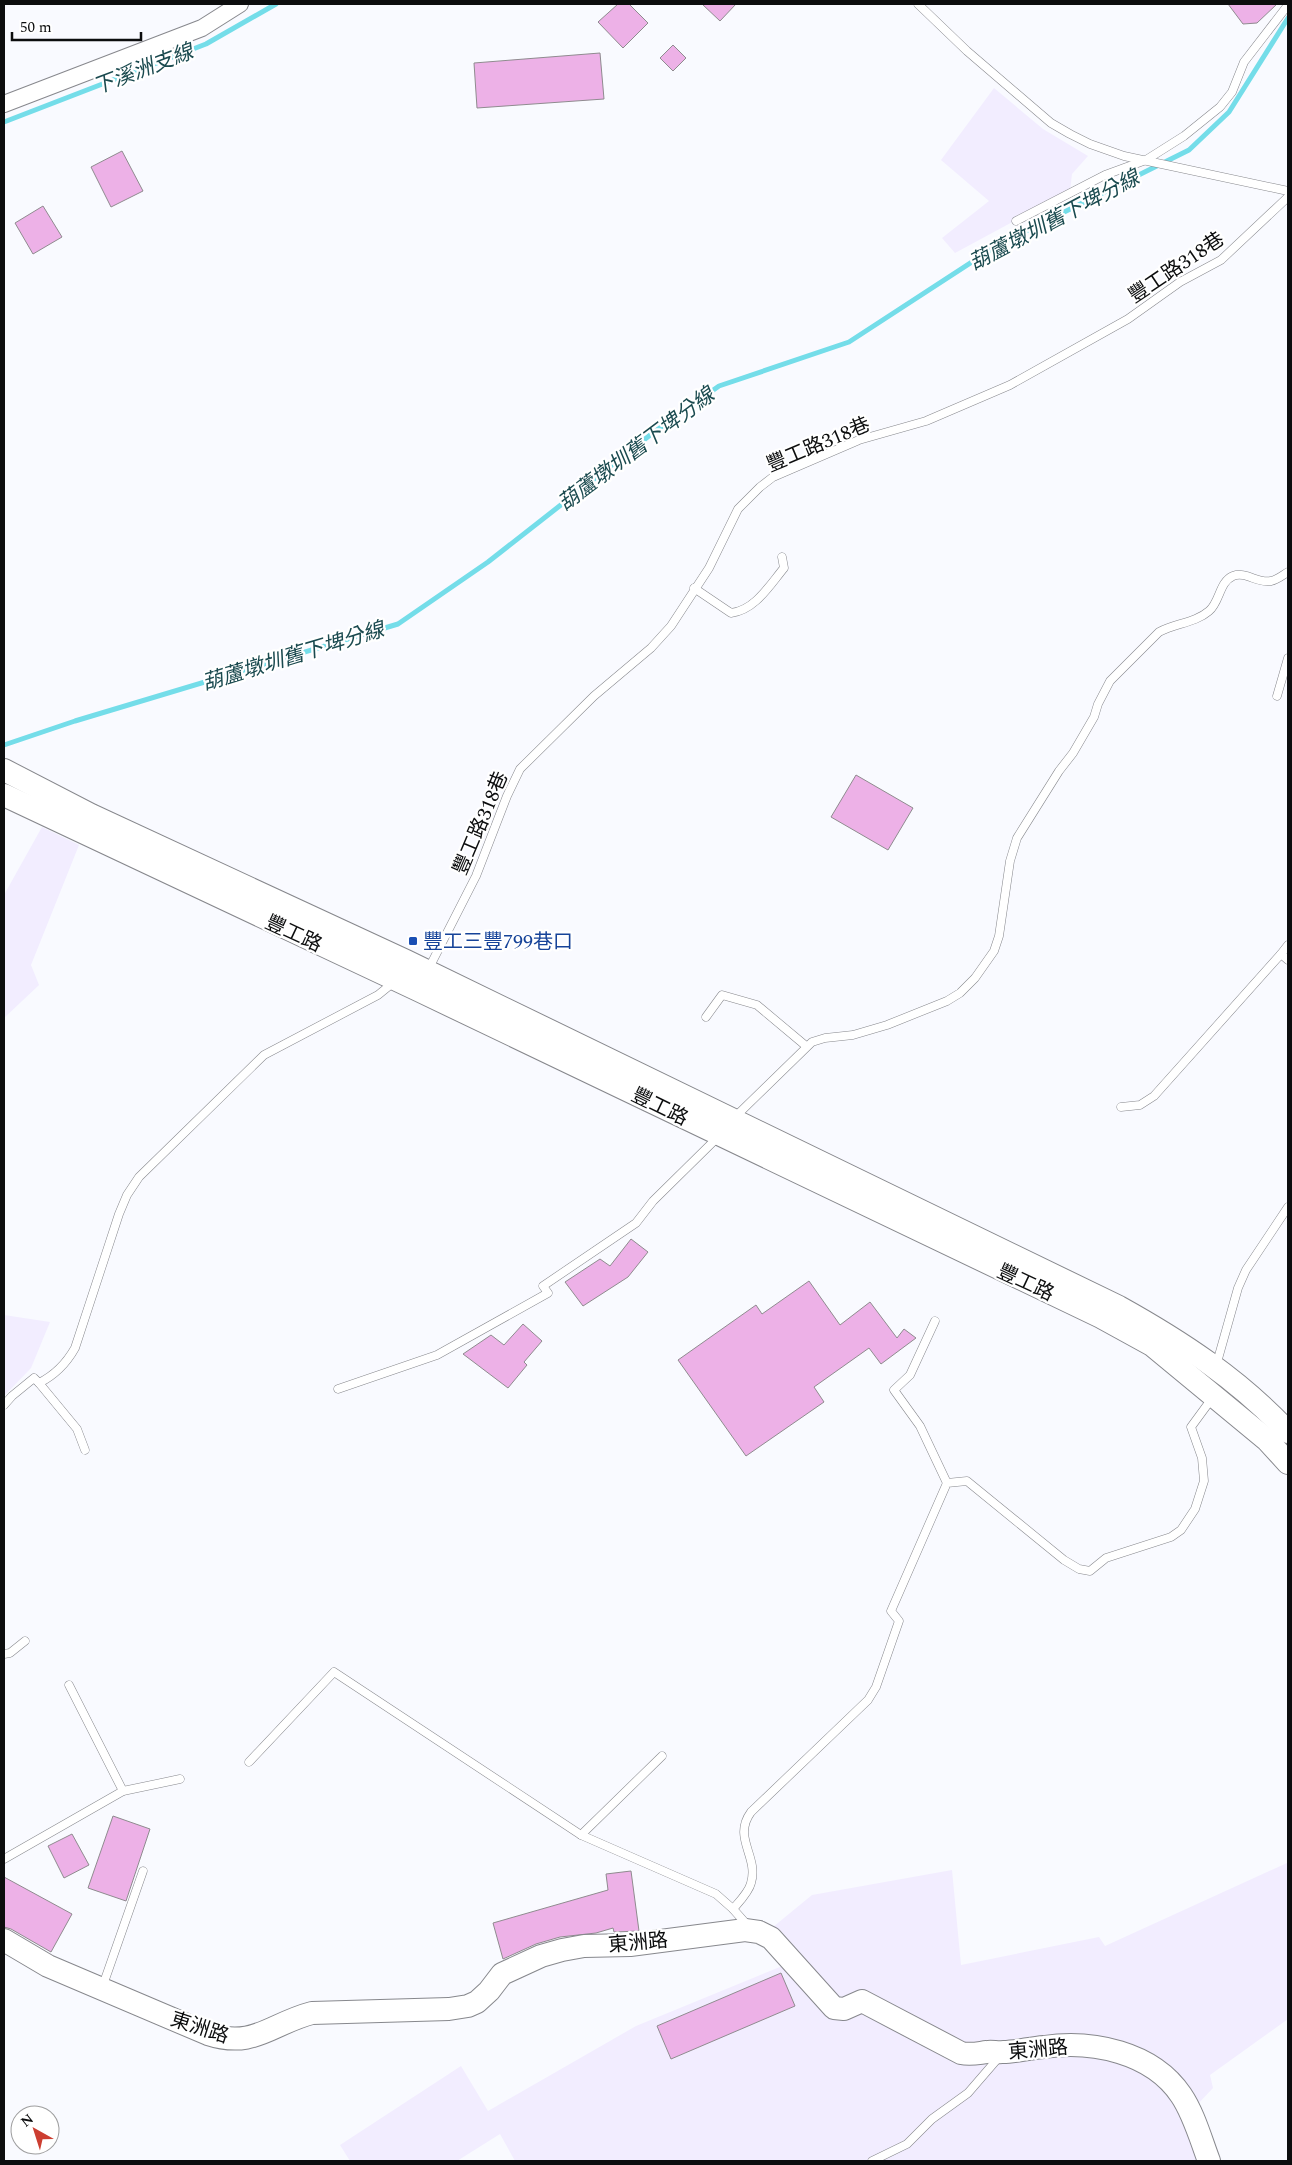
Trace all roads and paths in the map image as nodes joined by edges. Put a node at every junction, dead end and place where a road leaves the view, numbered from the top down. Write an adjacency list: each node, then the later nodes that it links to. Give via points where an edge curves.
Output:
1 (240, 4): 4 (street, via 202,28)
2 (918, 4): 5 (lane, via 1051,123 1098,147)
3 (1288, 5): 5 (lane, via 1244,62 1232,92 1220,107 1184,136)
4 (4, 104)
5 (1146, 160): 6 (lane); 8 (lane, via 1105,175)
6 (1288, 191)
7 (1288, 197): 11 (lane, 豐工路318巷, via 1221,260 1180,282 1128,319 1018,380 926,421 859,440 773,477 738,509 709,568)
8 (1016, 221)
9 (782, 557): 11 (lane, via 784,568 755,603 740,612 731,613)
10 (1288, 572): 22 (lane, via 1268,582 1242,575 1233,576 1226,581 1211,610 1196,620 1159,632 1110,681 1094,717 1015,844 999,936 994,951 968,986 947,1001 888,1025 819,1040)
11 (694, 588): 20 (lane, 豐工路318巷, via 671,626 651,648 594,696 520,769 476,876)
12 (1288, 658): 13 (lane)
13 (1277, 696)
14 (4, 770): 19 (street, 豐工路)
15 (4, 795): 19 (street, 豐工路)
16 (1288, 945): 17 (lane)
17 (1281, 954): 18 (lane); 23 (lane, via 1154,1096 1140,1105)
18 (1288, 960)
19 (401, 971): 20 (street, 豐工路); 28 (lane, via 378,995 264,1055 139,1177 119,1214 75,1348 61,1367)
20 (422, 980): 24 (street, 豐工路)
21 (706, 1017): 22 (lane, via 722,995 757,1005)
22 (806, 1046): 24 (lane)
23 (1122, 1107)
24 (727, 1127): 27 (street, 豐工路, via 1119,1307 1174,1338); 29 (lane, via 653,1201 636,1223 543,1286 548,1293 437,1355)
25 (1288, 1207): 27 (lane, via 1246,1270 1238,1288)
26 (934, 1321): 34 (lane, via 910,1375 894,1390 920,1426)
27 (1216, 1381): 31 (street, 豐工路); 33 (street, 豐工路); 34 (lane, via 1191,1426 1202,1458 1204,1481 1195,1509 1181,1530 1171,1537 1106,1558 1090,1571 1064,1560 967,1480)
28 (39, 1383): 30 (lane, via 34,1378); 32 (lane, via 78,1429)
29 (338, 1389)
30 (4, 1405)
31 (1288, 1432)
32 (85, 1450)
33 (1288, 1463)
34 (947, 1483): 45 (lane, via 892,1611 899,1621 876,1687 868,1700 745,1821 743,1831 753,1871 751,1885)
35 (25, 1641): 36 (lane)
36 (4, 1654)
37 (70, 1685): 41 (lane)
38 (662, 1756): 42 (lane)
39 (249, 1762): 42 (lane, via 334,1672)
40 (180, 1779): 41 (lane)
41 (123, 1791): 43 (lane)
42 (581, 1834): 45 (lane, via 716,1894)
43 (4, 1859)
44 (143, 1871): 48 (lane)
45 (734, 1909): 46 (lane)
46 (752, 1930): 48 (street, 東洲路, via 562,1950 502,1974 483,1998 468,2006 312,2013 295,2017 255,2037 242,2039 208,2034); 49 (street, 東洲路, via 771,1938 834,2008 844,2009 862,2001 961,2053)
47 (4, 1940): 48 (street, 東洲路, via 48,1966)
48 (102, 1990)
49 (1003, 2052): 50 (lane, via 968,2093 932,2119 907,2144); 51 (street, 東洲路, via 1047,2046 1085,2046 1120,2053 1150,2066 1182,2095)
50 (872, 2161)
51 (1209, 2161)

